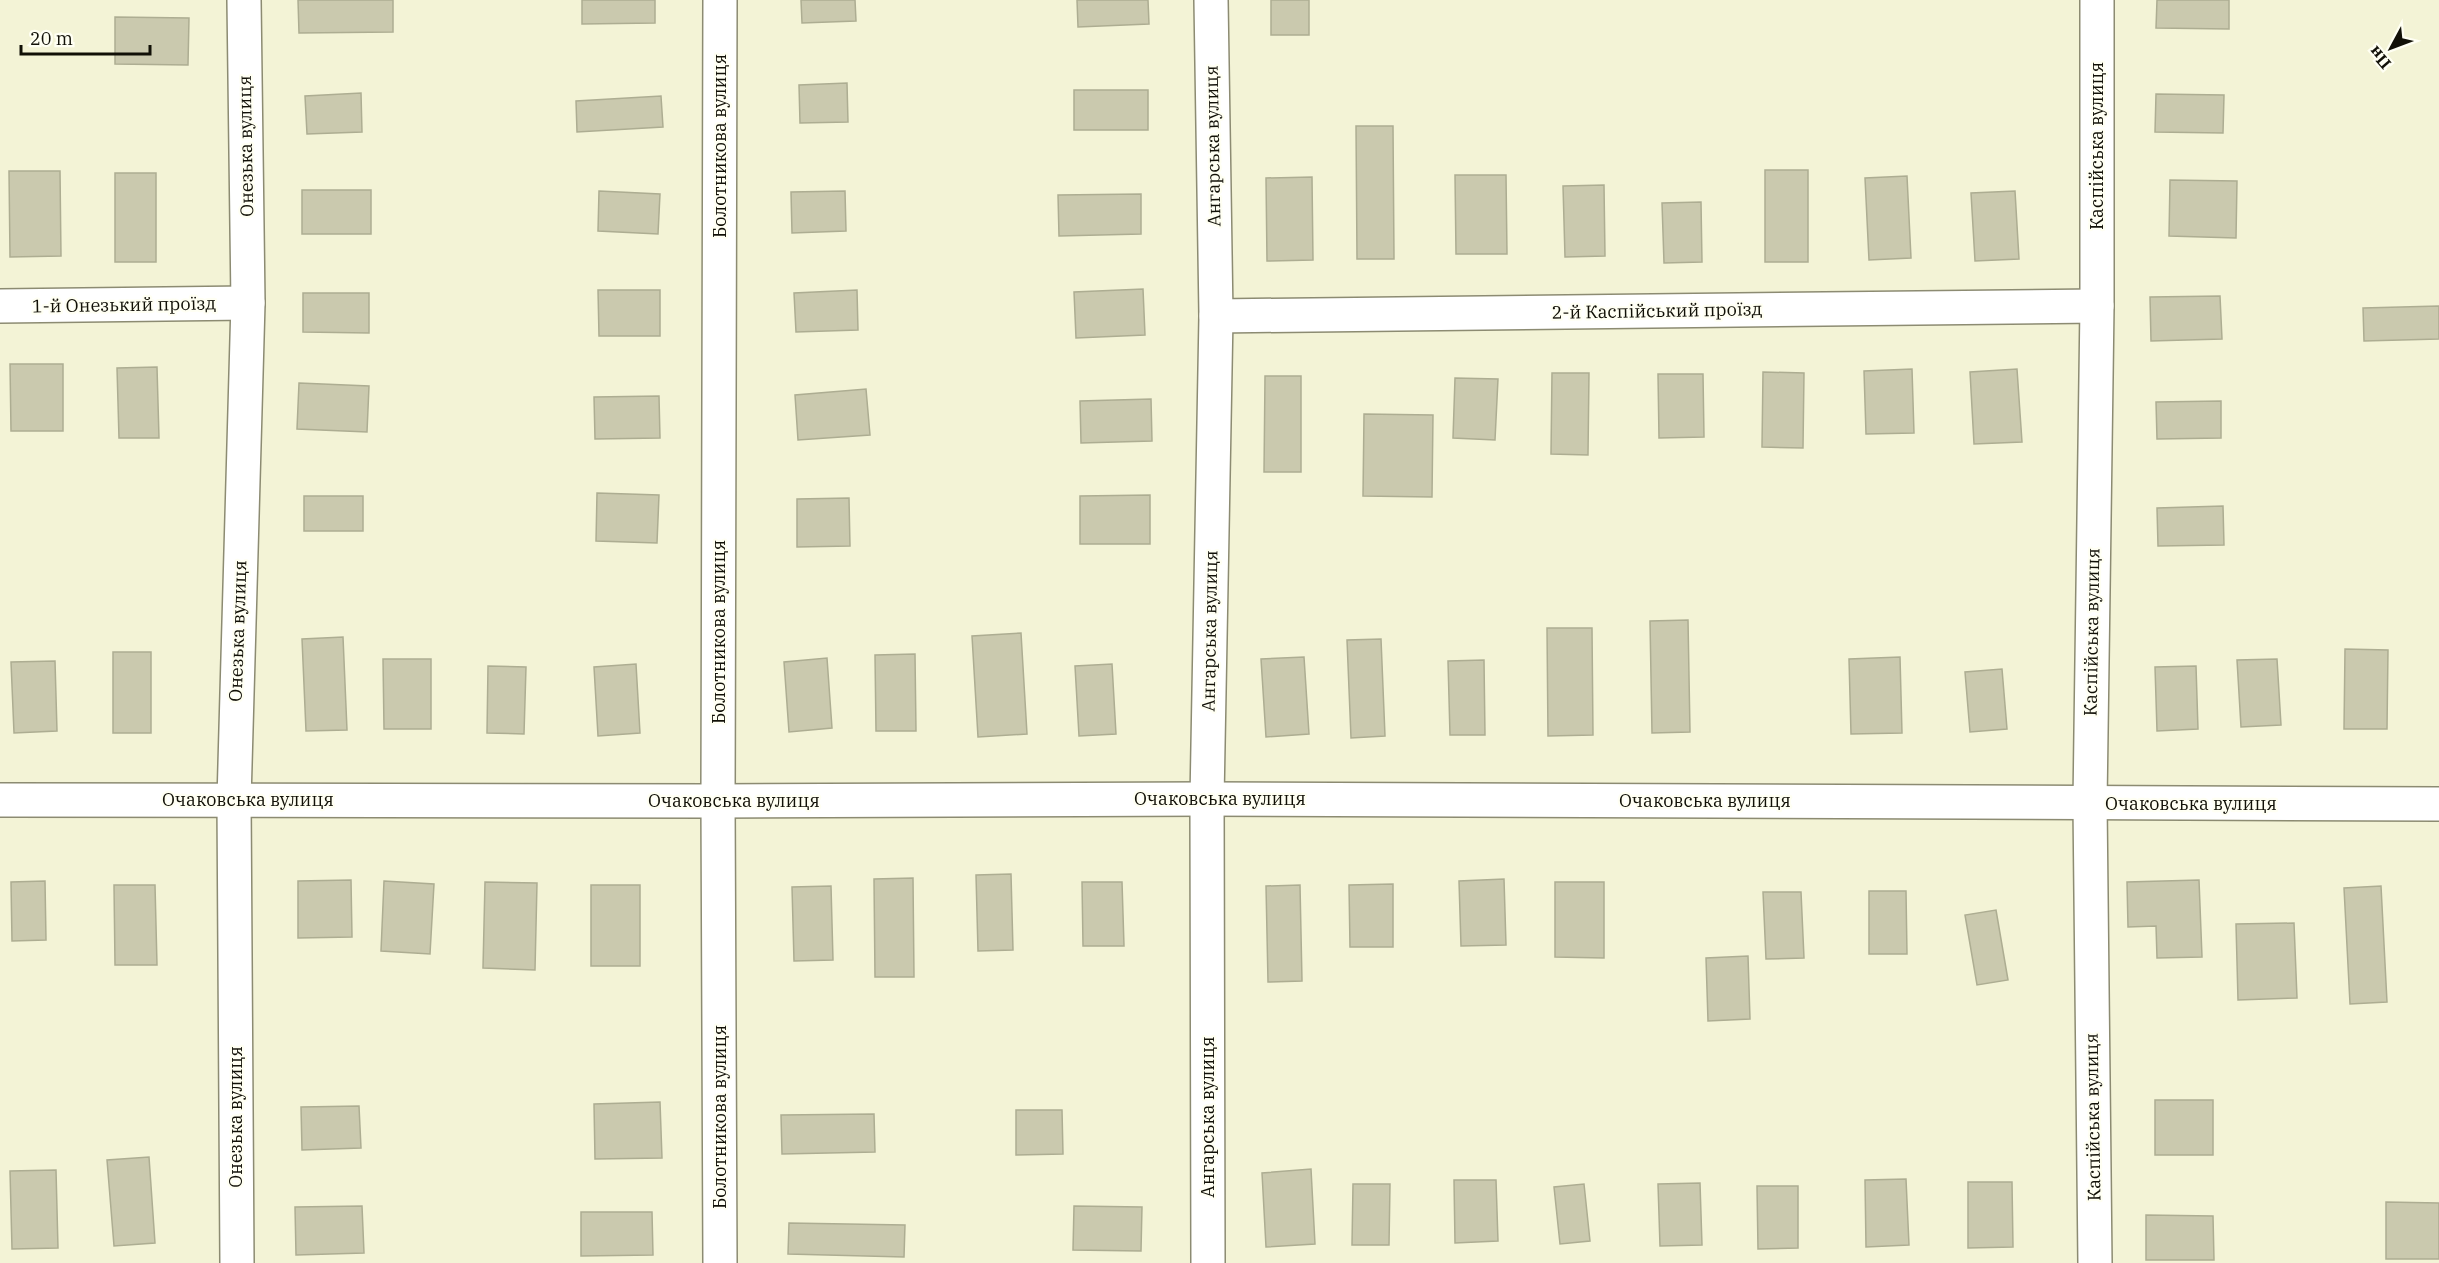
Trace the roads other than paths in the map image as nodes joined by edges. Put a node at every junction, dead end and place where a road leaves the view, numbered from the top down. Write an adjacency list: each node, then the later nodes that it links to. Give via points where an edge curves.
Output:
1 (244, 0): 5 (street, Онезька вулиця)
2 (720, 0): 12 (street, Болотникова вулиця)
3 (1211, 0): 8 (street, Ангарська вулиця)
4 (2097, 0): 7 (street, Каспійська вулиця)
5 (248, 303): 6 (street, 1-й Онезький проїзд); 11 (street, Онезька вулиця)
6 (0, 306)
7 (2097, 306): 8 (street, 2-й Каспійський проїзд); 13 (street, Каспійська вулиця)
8 (1216, 316): 9 (street, Ангарська вулиця)
9 (1207, 799): 12 (street, Очаковська вулиця); 13 (street, Очаковська вулиця); 17 (street, Ангарська вулиця)
10 (0, 800): 11 (street, Очаковська вулиця)
11 (234, 800): 12 (street, Очаковська вулиця); 15 (street, Онезька вулиця)
12 (718, 801): 16 (street, Болотникова вулиця)
13 (2090, 803): 14 (street, Очаковська вулиця); 18 (street, Каспійська вулиця)
14 (2439, 804)
15 (237, 1263)
16 (720, 1263)
17 (1208, 1263)
18 (2095, 1263)

